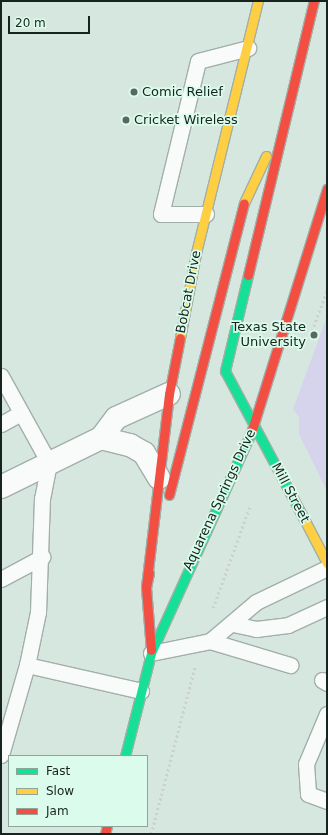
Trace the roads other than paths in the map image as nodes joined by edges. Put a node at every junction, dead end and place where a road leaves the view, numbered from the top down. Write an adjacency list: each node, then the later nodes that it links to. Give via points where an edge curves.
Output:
1 (258, 1): 3 (main road, Bobcat Drive)
2 (314, 1): 4 (main road, Aquarena Springs Drive)
3 (248, 48): 6 (main road, Bobcat Drive); 6 (lane, via 198,61 161,214)
4 (286, 115): 10 (main road, Aquarena Springs Drive, via 226,371); 20 (main road, Aquarena Springs Drive, via 238,216)
5 (327, 189): 10 (main road)
6 (206, 214): 8 (main road, Bobcat Drive)
7 (1, 376): 9 (lane)
8 (169, 394): 12 (street, via 116,418); 14 (main road, Bobcat Drive)
9 (21, 413): 11 (lane); 13 (lane)
10 (256, 423): 17 (main road, Mill Street); 24 (main road, Aquarena Springs Drive)
11 (1, 424)
12 (101, 438): 13 (street); 14 (street, via 130,445 144,453)
13 (49, 463): 15 (street); 16 (lane, via 42,498)
14 (159, 478): 20 (main road, Bobcat Drive)
15 (1, 487)
16 (42, 557): 19 (lane); 25 (lane, via 38,612)
17 (327, 563)
18 (327, 568): 22 (lane, via 256,602)
19 (1, 578)
20 (146, 587): 24 (main road, Aquarena Springs Drive)
21 (327, 607): 22 (lane, via 288,626 256,629)
22 (233, 624): 23 (lane)
23 (205, 642): 24 (lane); 26 (lane)
24 (151, 652): 27 (main road, Aquarena Springs Drive)
25 (27, 665): 27 (lane); 29 (lane)
26 (290, 665)
27 (141, 691): 30 (main road, Aquarena Springs Drive)
28 (327, 714): 31 (lane, via 306,764 308,794)
29 (1, 755)
30 (124, 755)
31 (327, 801)

